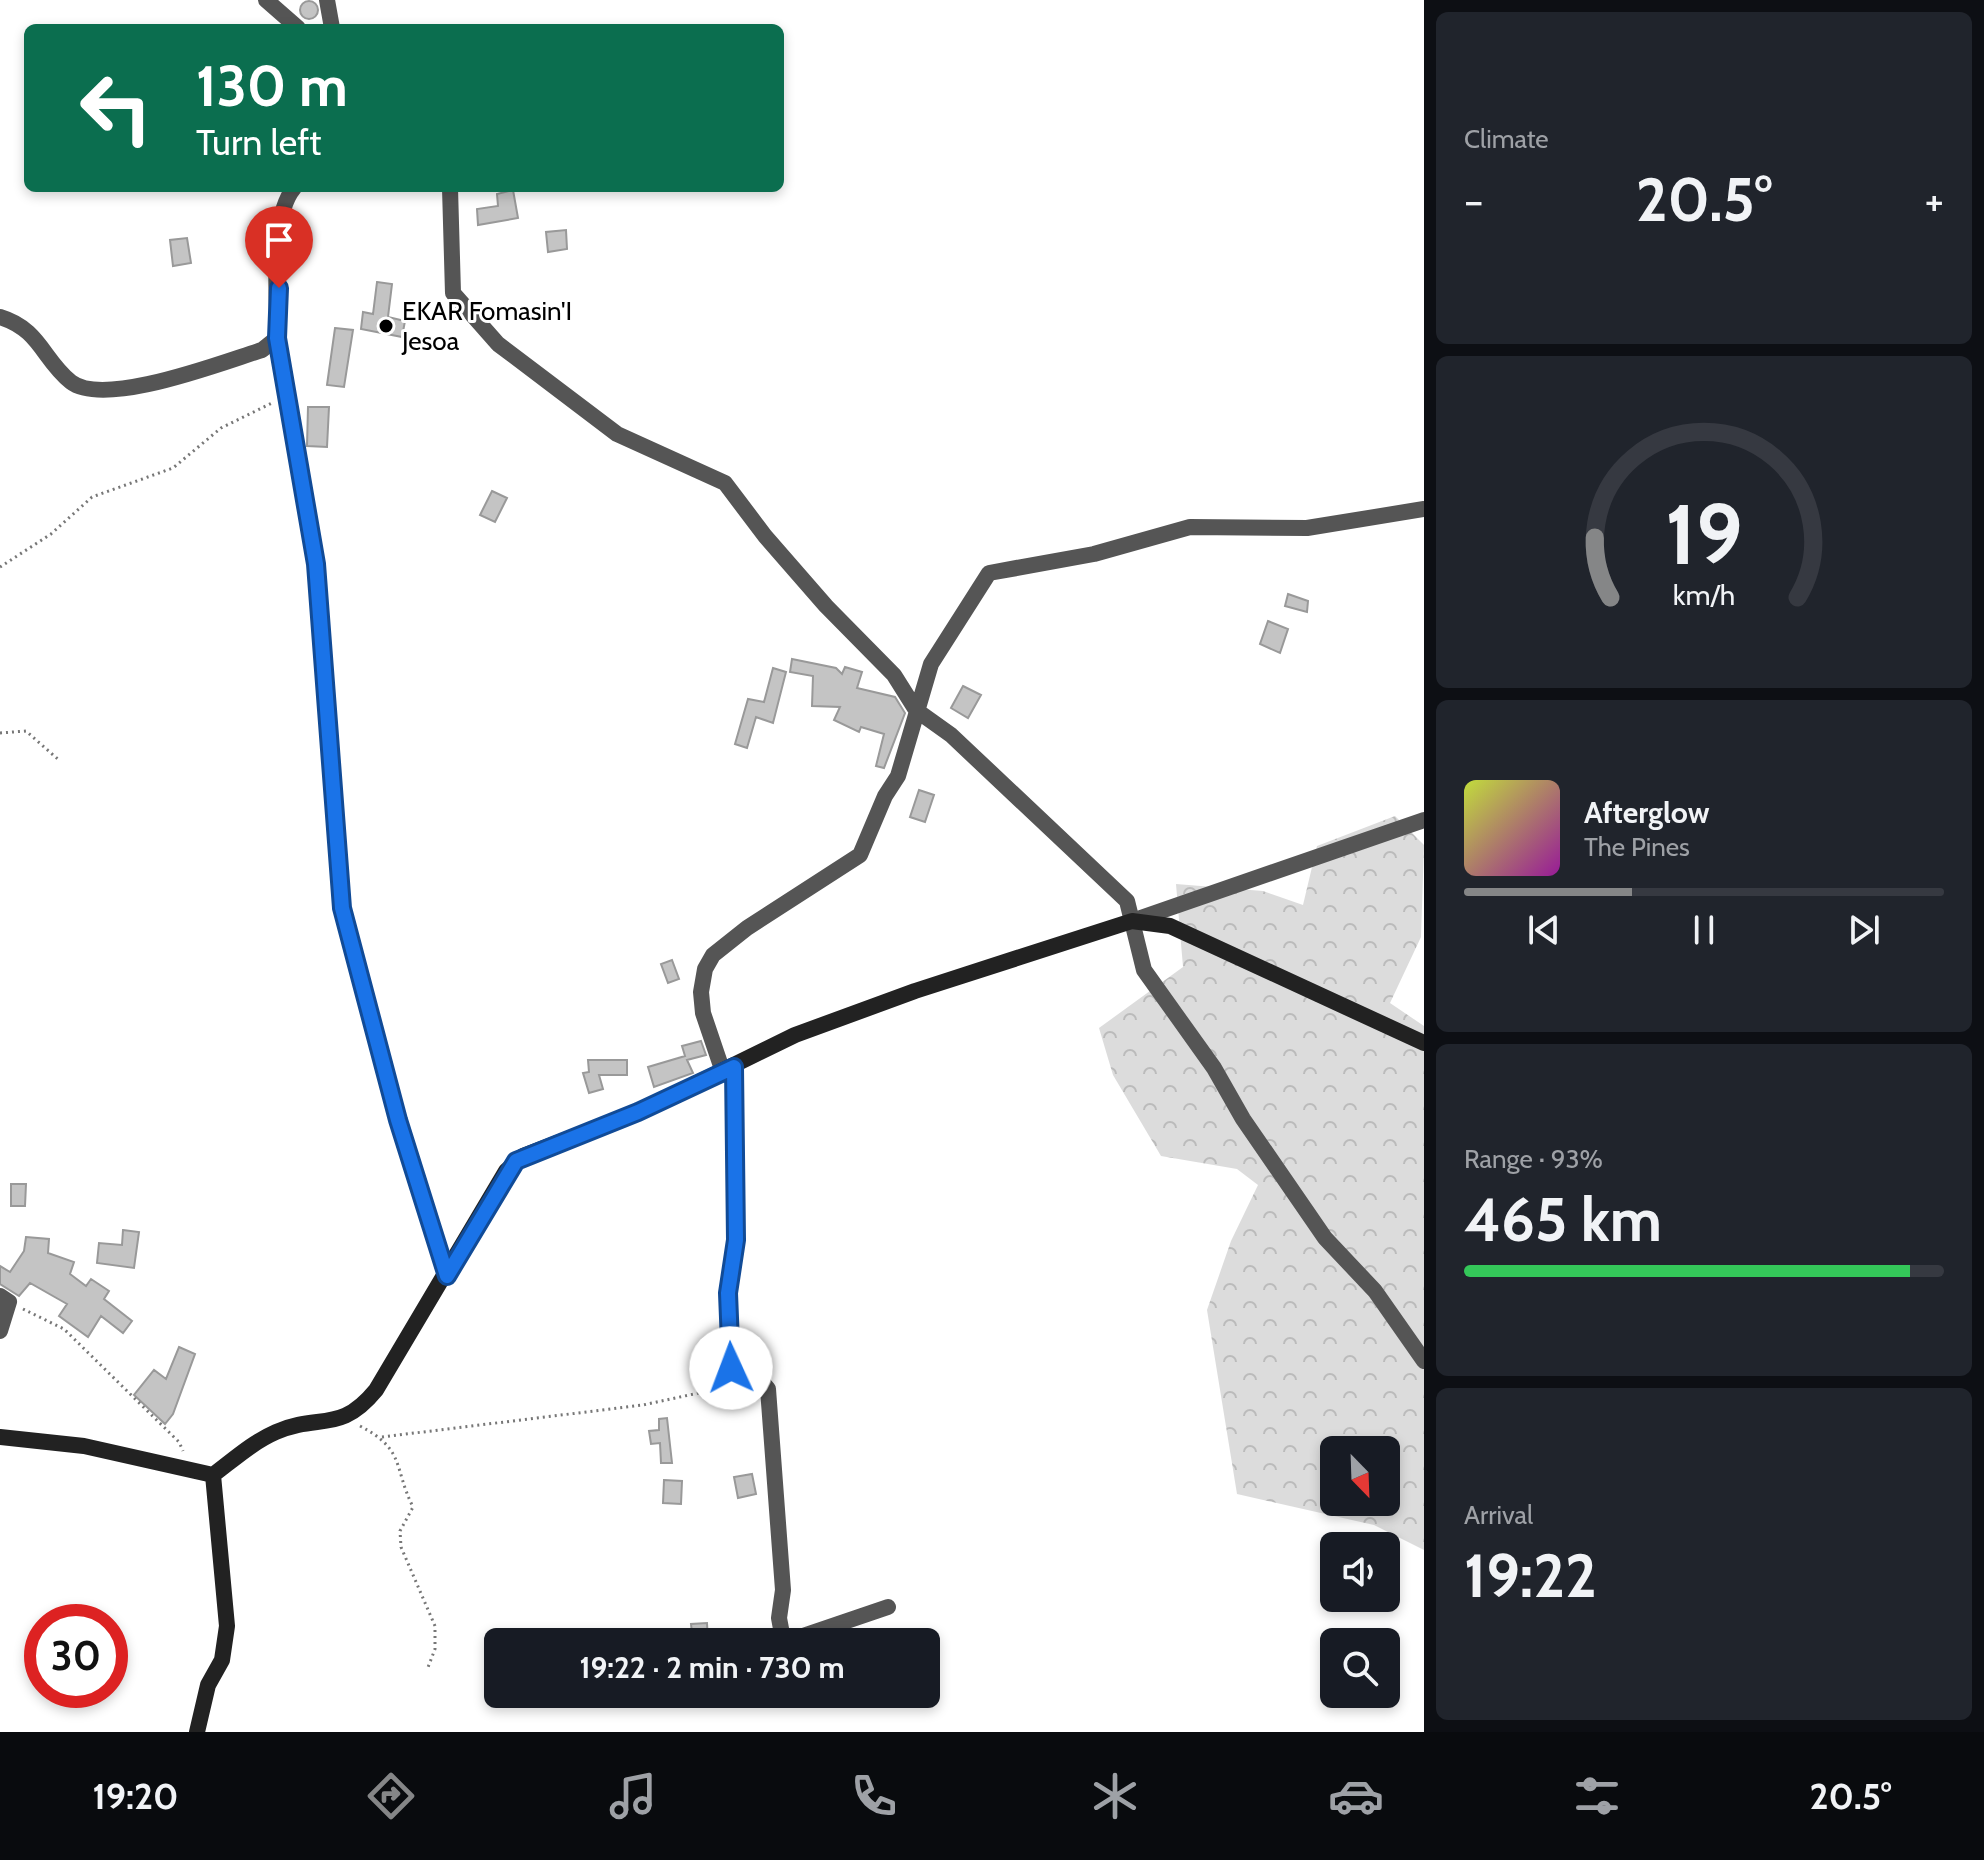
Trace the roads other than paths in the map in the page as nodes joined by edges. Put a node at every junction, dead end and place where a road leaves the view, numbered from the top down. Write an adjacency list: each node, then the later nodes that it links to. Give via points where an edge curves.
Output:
1 (266, 0): 3 (street)
2 (327, 0): 4 (street)
3 (293, 24)
4 (331, 24)
5 (290, 192): 8 (street, via 278,237)
6 (450, 192): 10 (street, via 453,293 498,344 617,434 725,483 826,606 894,675)
7 (0, 317): 8 (street, via 35,337 72,382 88,390 150,383 262,350)
8 (277, 338): 15 (street, via 316,564 342,908 398,1120)
9 (1424, 509): 10 (street, via 1307,528 1190,527 1094,554 989,573 931,664)
10 (916, 710): 12 (street, via 951,735 1127,901); 14 (street, via 898,776 856,860 747,928 713,955 705,969 703,1013)
11 (1424, 820): 12 (street)
12 (1132, 921): 13 (street, via 1170,926); 14 (street, via 795,1035); 18 (street, via 1144,970 1325,1238 1375,1291)
13 (1424, 1043)
14 (729, 1070): 15 (street, via 516,1161); 21 (street, via 736,1240 729,1308 731,1368 744,1383 762,1382 768,1389 782,1634 794,1639)
15 (447, 1276): 20 (street, via 361,1409 346,1419 275,1433)
16 (4, 1299): 17 (street)
17 (0, 1331)
18 (1424, 1361)
19 (0, 1437): 20 (street, via 84,1446)
20 (213, 1475): 22 (street, via 227,1626 222,1660 208,1685)
21 (888, 1607)
22 (197, 1732)

